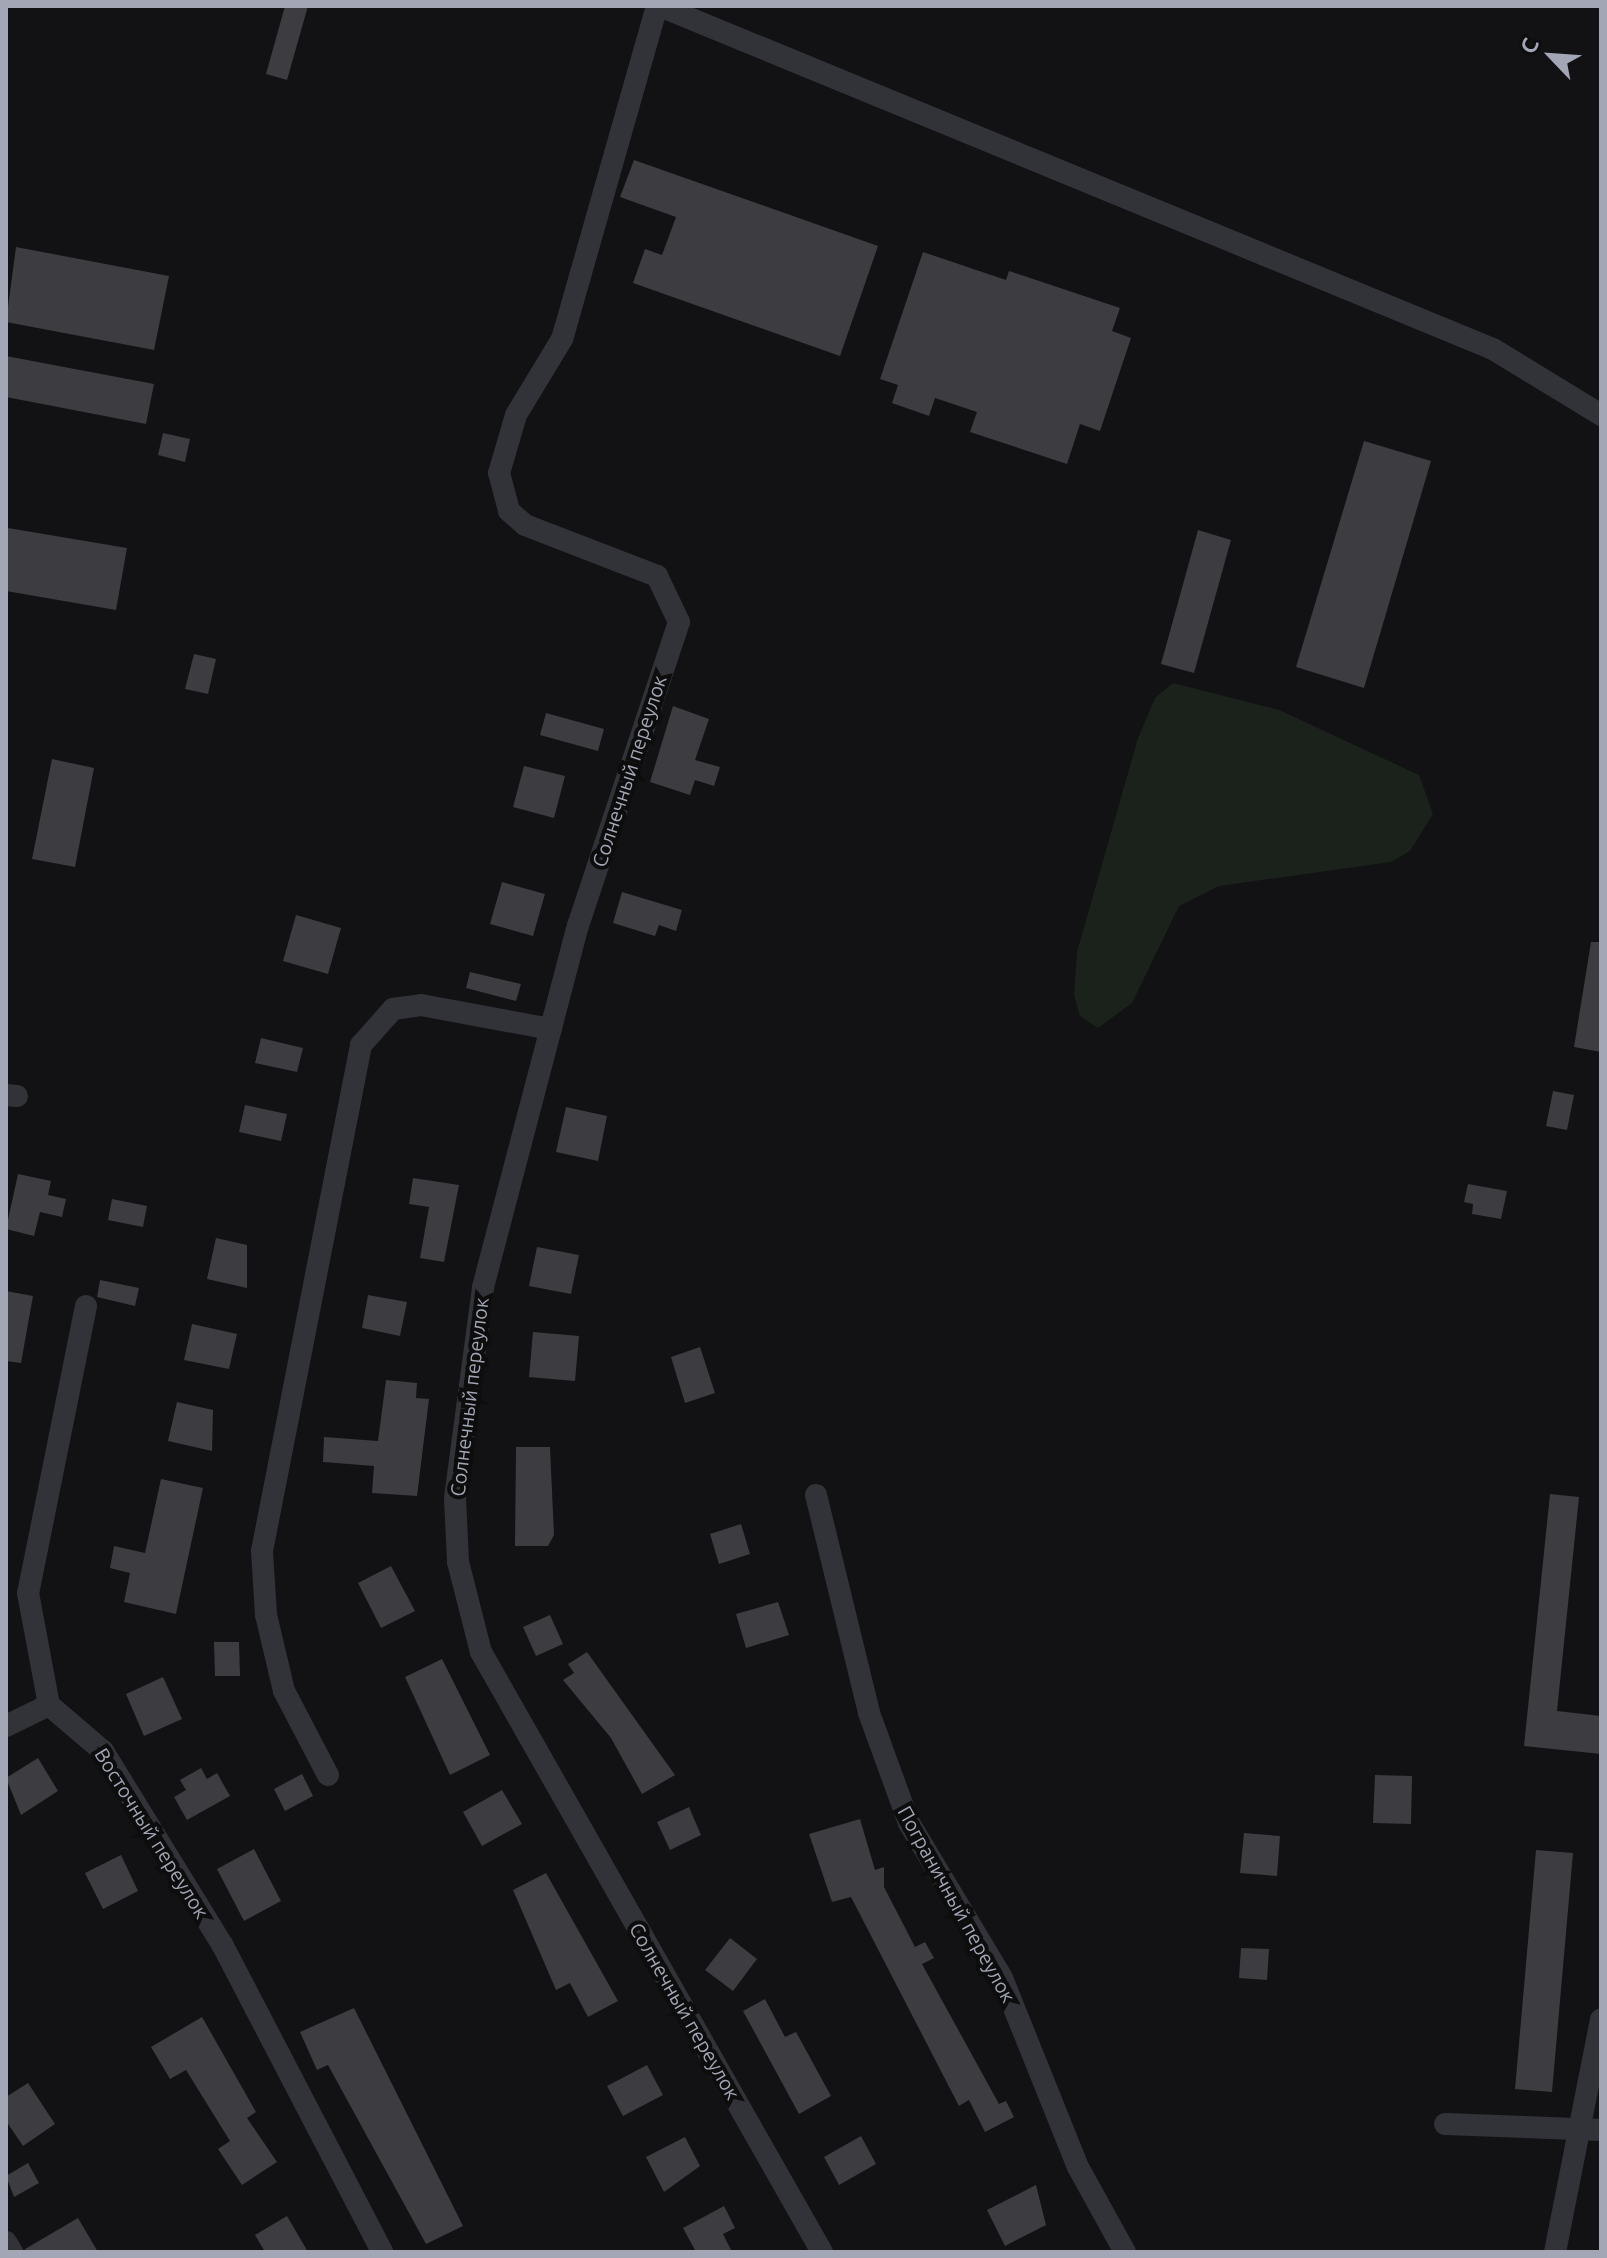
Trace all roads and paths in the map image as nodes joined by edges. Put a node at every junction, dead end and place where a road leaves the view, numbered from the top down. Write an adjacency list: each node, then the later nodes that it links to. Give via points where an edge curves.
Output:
1 (658, 6): 2 (street, via 1464,337); 3 (street, Солнечный переулок, via 562,339 516,415 499,473 500,494 517,518 657,576 679,622)
2 (1601, 415)
3 (551, 1029): 8 (street, via 421,1005 393,1009 361,1045 262,1551 266,1615 284,1691); 15 (street, Солнечный переулок, via 483,1288 464,1412 455,1498 465,1610 481,1652)
4 (86, 1306): 6 (street, via 28,1593)
5 (816, 1495): 16 (street, Пограничный переулок, via 869,1713 909,1823 1002,1978 1078,2167)
6 (49, 1705): 7 (street); 14 (street, Восточный переулок, via 103,1751 223,1946)
7 (6, 1726)
8 (328, 1775)
9 (1601, 2020): 11 (street)
10 (1445, 2124): 11 (street)
11 (1591, 2129): 17 (street)
12 (6, 2242): 13 (street)
13 (12, 2252)
14 (382, 2252)
15 (822, 2252)
16 (1125, 2252)
17 (1555, 2252)

